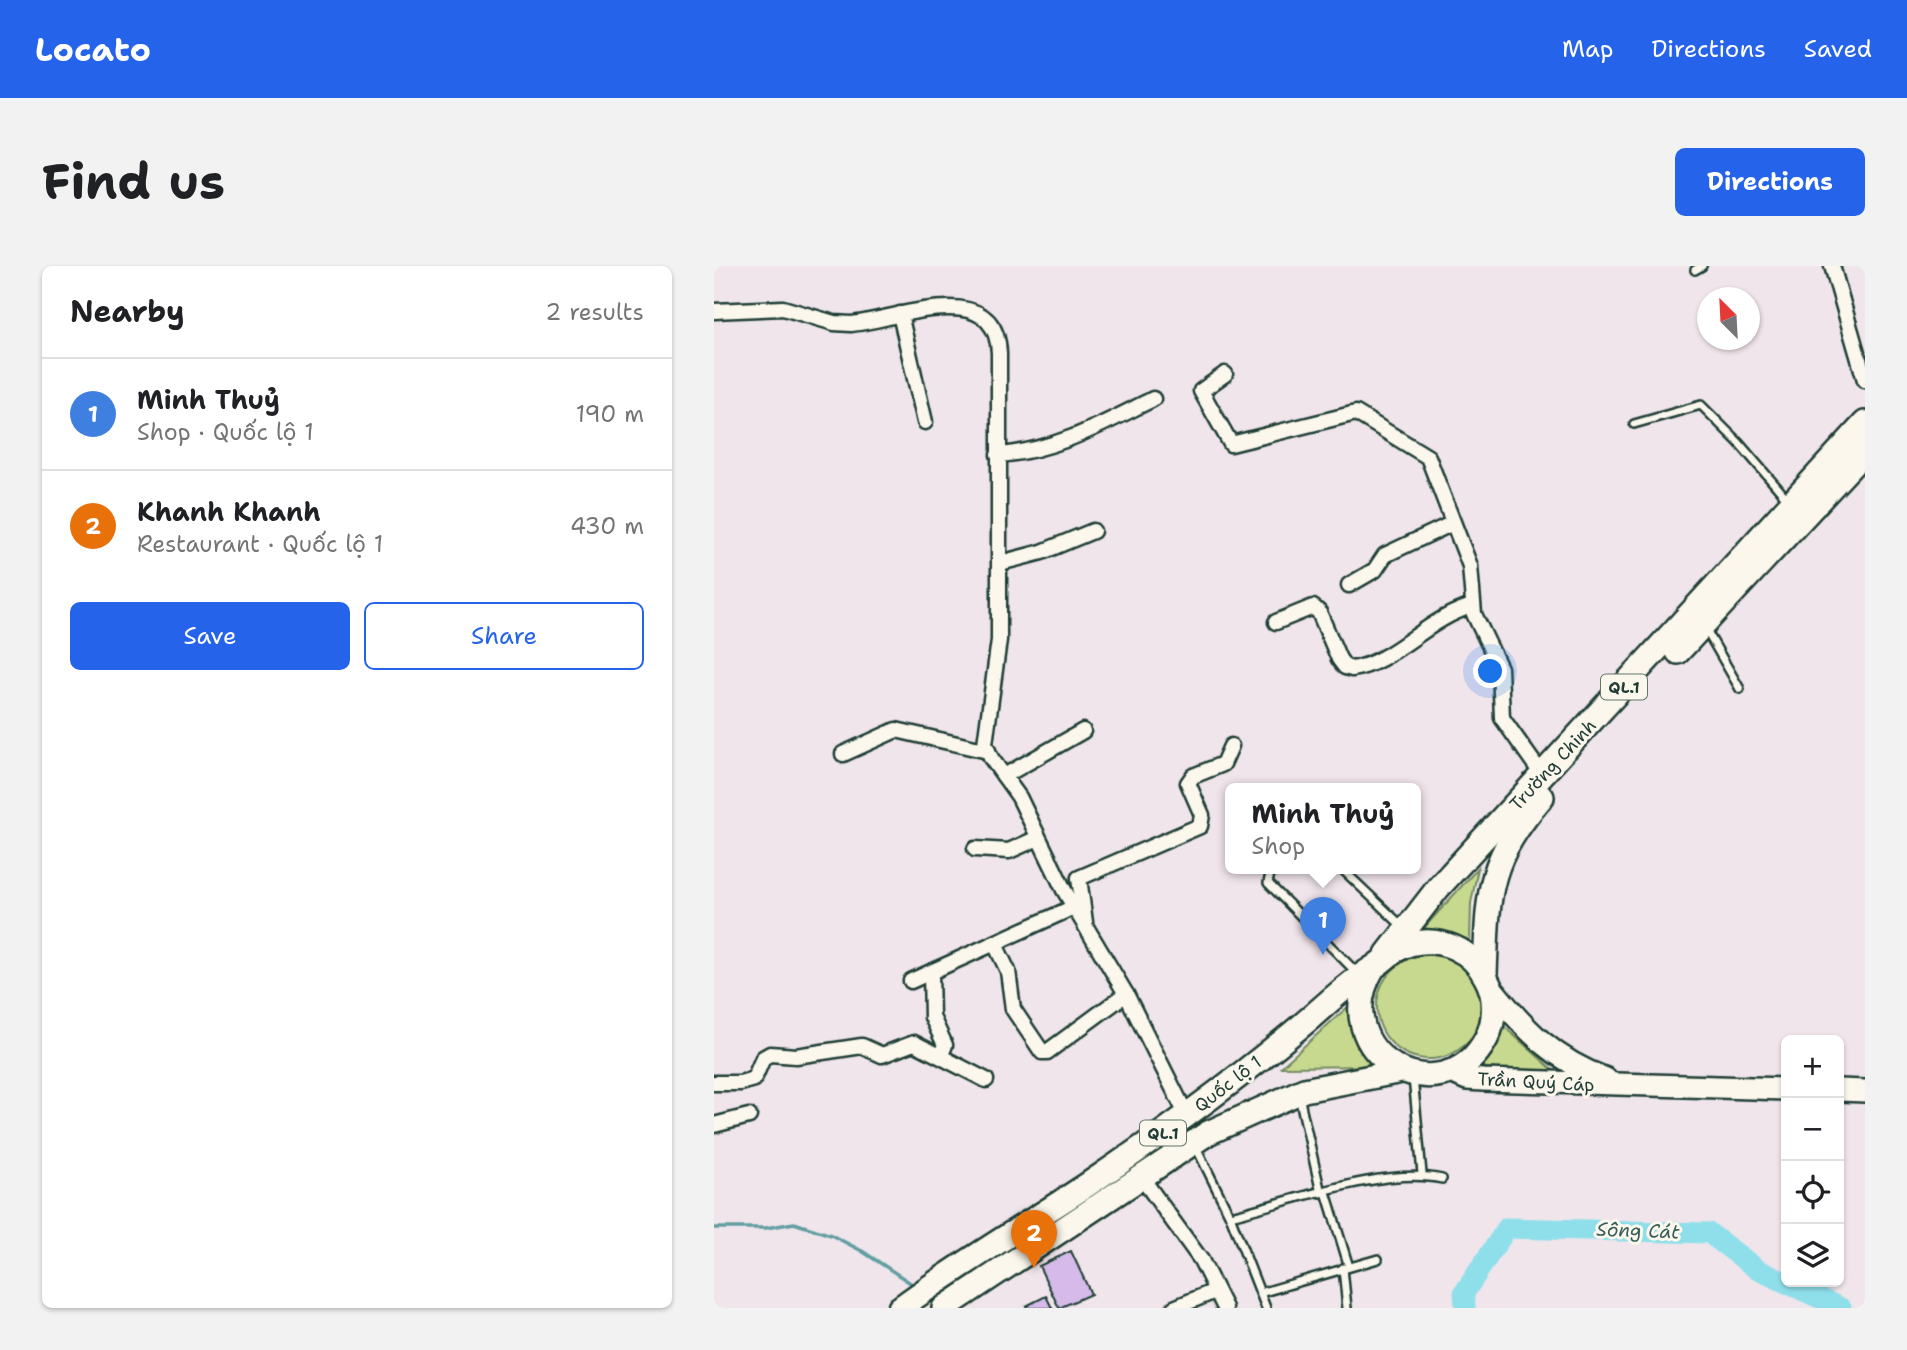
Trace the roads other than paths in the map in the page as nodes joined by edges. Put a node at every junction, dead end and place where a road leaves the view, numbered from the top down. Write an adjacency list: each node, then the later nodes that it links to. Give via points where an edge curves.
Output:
1 (1832, 266): 5 (street)
2 (714, 311): 3 (street, via 783,308 851,324)
3 (900, 314): 7 (street); 11 (street, via 966,309 995,329)
4 (1225, 374): 13 (street, via 1201,391 1231,444 1359,414 1426,455)
5 (1865, 380)
6 (1153, 399): 11 (street, via 1065,442)
7 (925, 422)
8 (1865, 423): 12 (highway, Trường Chinh / QL.1)
9 (1634, 424): 12 (lane, via 1700,405)
10 (1865, 451): 19 (highway, Trường Chinh / QL.1)
11 (998, 455): 15 (street)
12 (1791, 505): 26 (highway, Trường Chinh / QL.1)
13 (1454, 523): 16 (street, via 1385,555 1375,570); 17 (street, via 1469,566)
14 (1093, 531): 15 (street)
15 (1000, 563): 23 (street, via 999,640 985,736)
16 (1349, 585)
17 (1473, 606): 18 (street, via 1457,609 1385,655 1352,669 1342,664 1313,607); 26 (street, via 1500,668 1502,718)
18 (1276, 622)
19 (1703, 625): 20 (lane); 37 (highway, Trường Chinh / QL.1, via 1541,799 1503,849 1488,910)
20 (1740, 689)
21 (1083, 731): 25 (street)
22 (1231, 746): 32 (street, via 1223,764 1193,776 1188,783 1202,815 1200,826 1079,878)
23 (988, 751): 24 (street, via 896,730); 25 (street)
24 (844, 754)
25 (1004, 776): 27 (street)
26 (1543, 776): 33 (highway, Trường Chinh / QL.1)
27 (1038, 838): 28 (street, via 1009,850); 31 (street)
28 (975, 849)
29 (1270, 874): 35 (lane, via 1268,883)
30 (1347, 874): 33 (lane)
31 (1074, 907): 32 (street); 34 (street)
32 (1086, 927): 39 (street)
33 (1405, 929): 35 (highway, Trường Chinh / QL.1)
34 (995, 944): 36 (street); 39 (street, via 1008,971 1013,1009 1042,1052)
35 (1373, 966): 37 (highway, QL.1, via 1422,942 1447,944 1469,956); 42 (highway, QL.1, via 1361,996 1362,1027 1377,1054); 51 (highway, Quốc lộ 1 / QL.1)
36 (931, 973): 38 (street); 40 (street, via 932,1017 944,1045)
37 (1488, 980): 41 (highway, QL.1, via 1494,1012 1488,1037 1472,1058); 45 (main road, Trần Quý Cáp, via 1521,1026 1552,1052 1574,1067)
38 (911, 981)
39 (1126, 994): 51 (street)
40 (941, 1055): 43 (street); 44 (street, via 914,1043 882,1055 862,1046 796,1056 776,1053 763,1058 754,1079)
41 (1449, 1071): 42 (highway, QL.1, via 1431,1075); 45 (main road, Trần Quý Cáp, via 1467,1079)
42 (1407, 1072): 48 (highway, Quốc lộ 1 / QL.1); 54 (lane)
43 (986, 1080)
44 (714, 1083)
45 (1624, 1086): 46 (main road, Trần Quý Cáp)
46 (1781, 1089)
47 (1844, 1090): 49 (main road)
48 (1298, 1091): 53 (highway, Quốc lộ 1 / QL.1); 57 (lane)
49 (1865, 1091)
50 (749, 1116): 52 (street)
51 (1187, 1116): 63 (highway, Quốc lộ 1 / QL.1)
52 (714, 1125)
53 (1193, 1141): 55 (highway, Quốc lộ 1 / QL.1); 58 (lane)
54 (1422, 1174): 56 (lane); 57 (lane)
55 (1142, 1178): 61 (street, via 1201,1260); 64 (highway, Quốc lộ 1 / QL.1)
56 (1442, 1179)
57 (1323, 1192): 58 (lane); 60 (lane)
58 (1230, 1216): 62 (lane)
59 (1378, 1259): 60 (lane)
60 (1346, 1267): 62 (lane); 68 (lane)
61 (1215, 1291): 65 (street); 66 (street)
62 (1260, 1293): 67 (lane)
63 (905, 1304)
64 (950, 1304)
65 (1174, 1308)
66 (1225, 1308)
67 (1265, 1308)
68 (1347, 1308)

